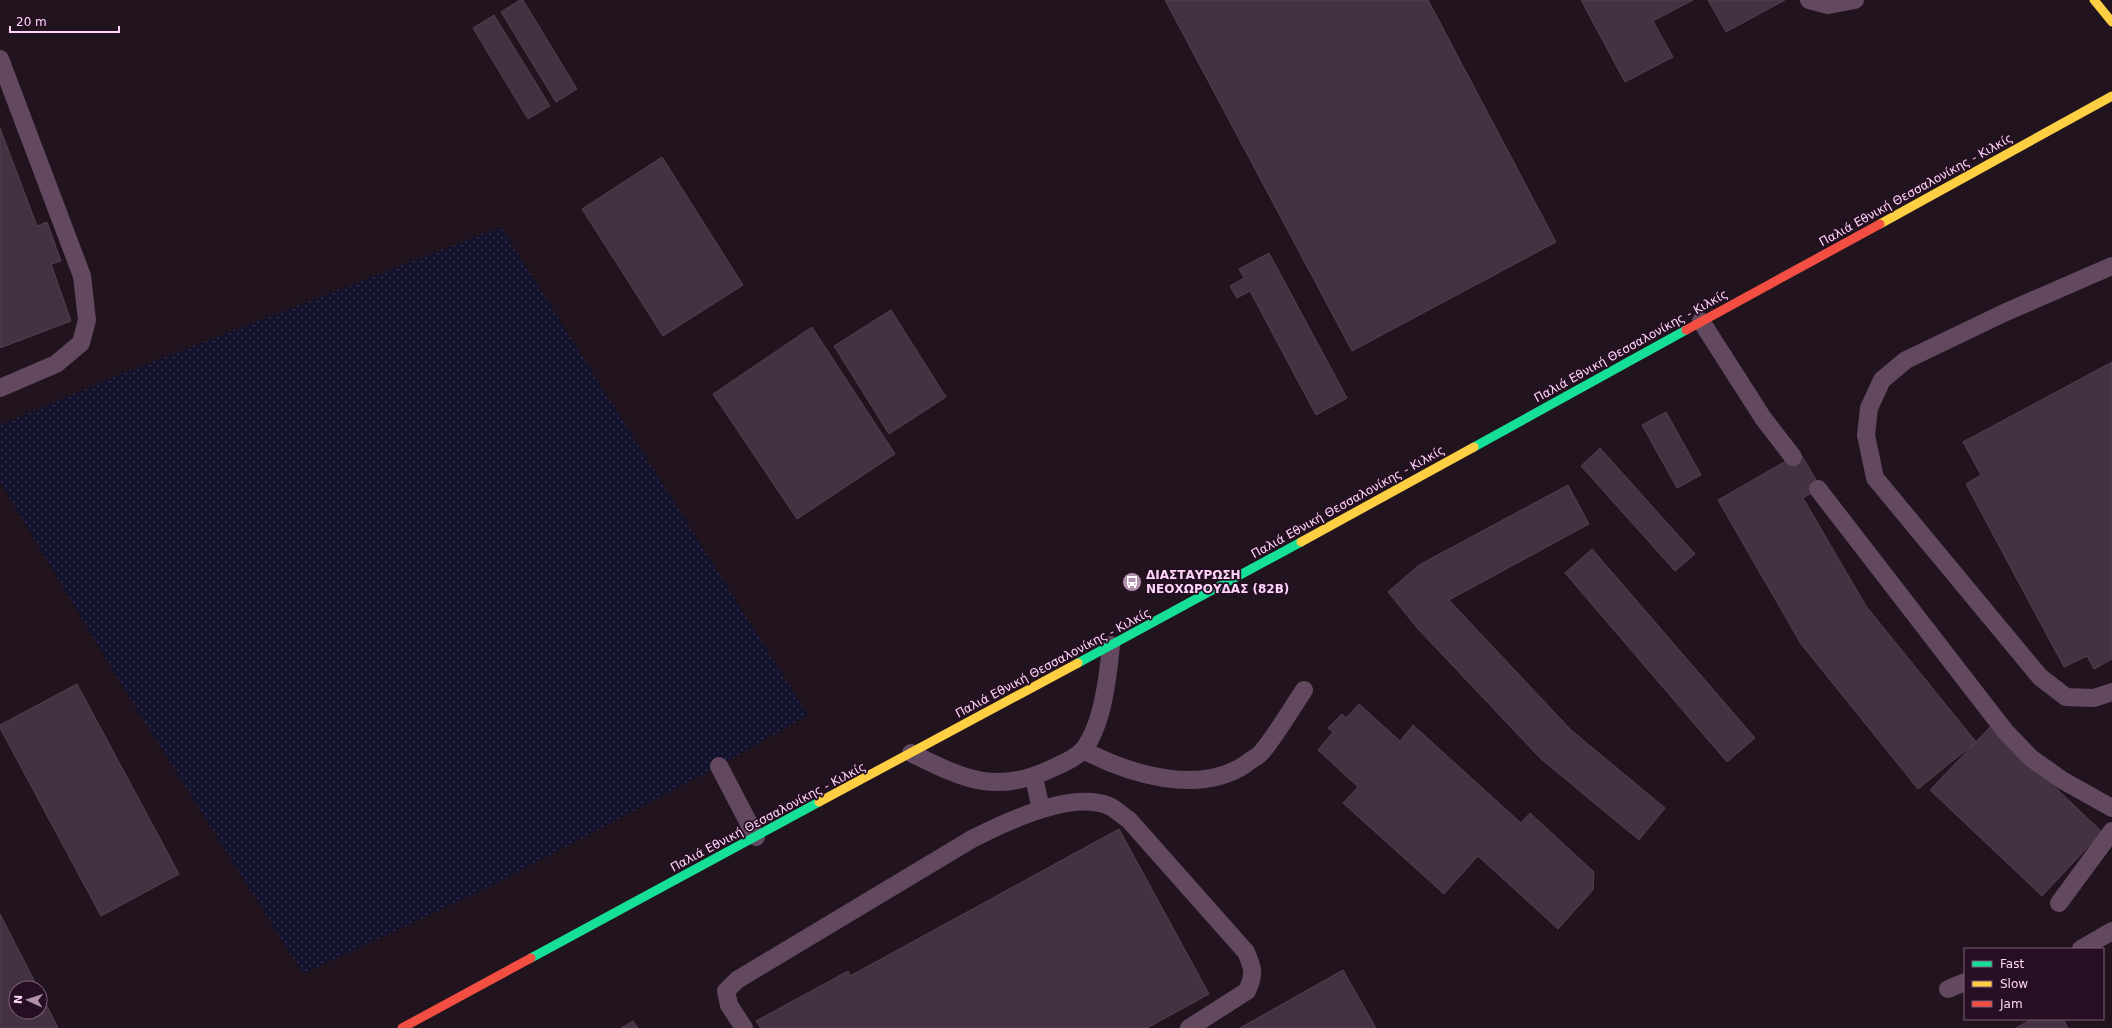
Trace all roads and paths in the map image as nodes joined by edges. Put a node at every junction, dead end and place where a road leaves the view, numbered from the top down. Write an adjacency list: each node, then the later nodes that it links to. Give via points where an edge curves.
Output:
1 (1809, 0): 2 (lane, via 1828,5)
2 (1855, 0)
3 (2094, 0): 4 (main road)
4 (2112, 22)
5 (0, 59): 9 (lane, via 82,276 87,320 81,343 56,364)
6 (2112, 96): 8 (main road, Παλιά Εθνική Θεσσαλονίκης - Κιλκίς)
7 (2112, 266): 14 (lane, via 2006,312 1906,360 1882,380 1870,408 1866,435 1875,478 2040,677 2066,697 2094,698)
8 (1701, 322): 10 (lane, via 1762,418); 12 (main road, Παλιά Εθνική Θεσσαλονίκης - Κιλκίς)
9 (0, 388)
10 (1793, 457)
11 (1818, 489): 19 (lane, via 2006,731 2031,758 2056,776)
12 (1112, 645): 15 (lane, via 1105,694 1094,728); 16 (main road, Παλιά Εθνική Θεσσαλονίκης - Κιλκίς)
13 (1304, 690): 15 (lane, via 1260,754 1235,771 1212,778 1180,779 1146,775 1110,764)
14 (2112, 692)
15 (1083, 750): 18 (lane, via 1072,759)
16 (911, 753): 18 (lane, via 953,774 974,780 1001,784); 22 (main road, Παλιά Εθνική Θεσσαλονίκης - Κιλκίς)
17 (719, 766): 22 (lane)
18 (1034, 778): 20 (lane)
19 (2112, 808)
20 (1041, 809): 29 (lane, via 1006,822 972,839 736,980 726,991 729,1004); 30 (lane, via 1080,802 1109,806 1130,820 1246,952 1253,968 1252,980 1247,991)
21 (2112, 831): 23 (lane)
22 (756, 837): 28 (main road, Παλιά Εθνική Θεσσαλονίκης - Κιλκίς)
23 (2059, 903)
24 (2112, 931): 25 (lane)
25 (2082, 948)
26 (1964, 982): 27 (lane)
27 (1948, 989)
28 (402, 1028)
29 (744, 1028)
30 (1189, 1028)

